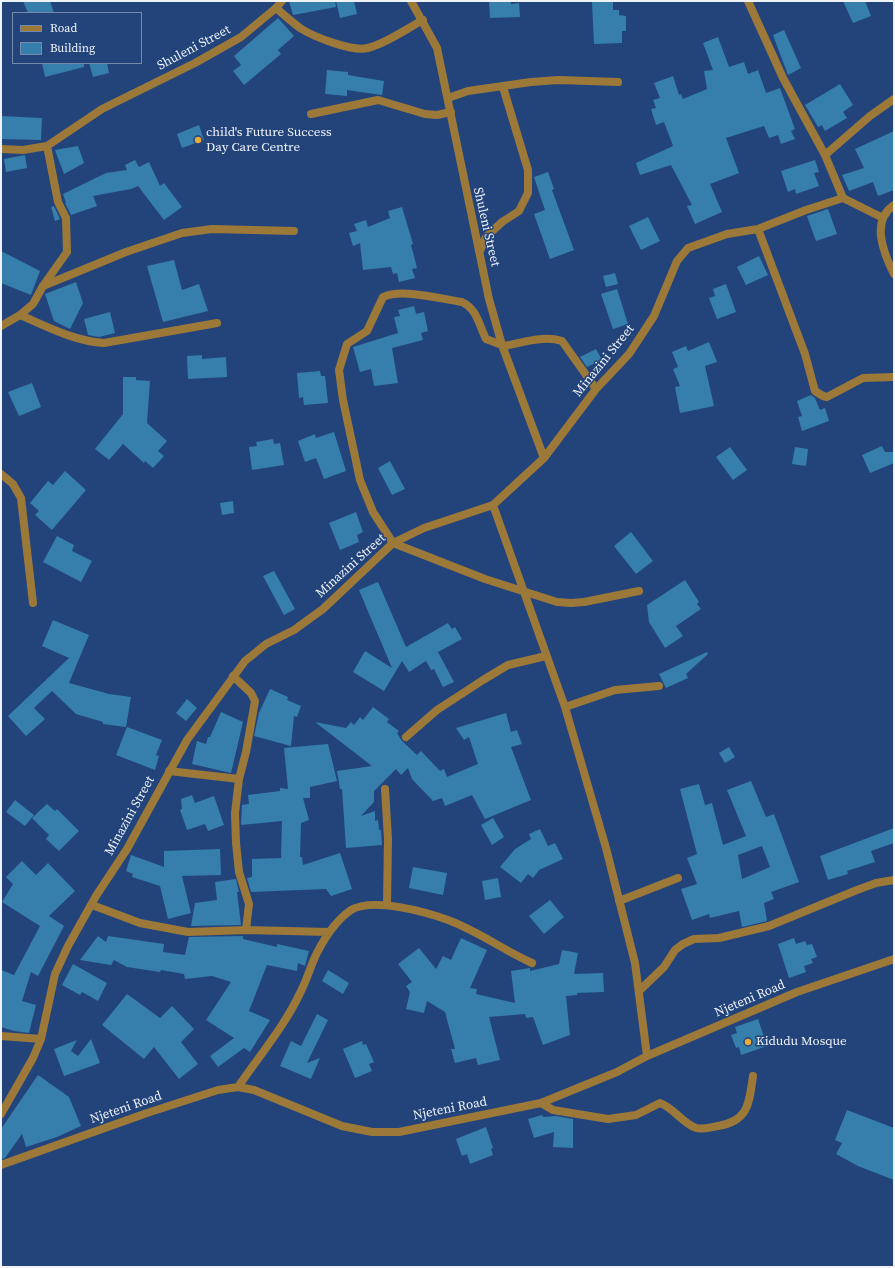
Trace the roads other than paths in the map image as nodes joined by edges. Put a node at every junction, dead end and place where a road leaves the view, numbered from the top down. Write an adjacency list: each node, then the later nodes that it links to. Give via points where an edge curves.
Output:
1 (282, 1): 4 (street, Shuleni Street)
2 (411, 1): 5 (street, Shuleni Street)
3 (748, 1): 14 (street, via 784,78)
4 (276, 8): 5 (street, via 301,28 324,39 356,48 376,45); 12 (street, Shuleni Street, via 241,37 102,109)
5 (423, 20): 8 (street, Shuleni Street, via 437,48)
6 (618, 82): 7 (street, via 558,80)
7 (503, 87): 8 (street, via 468,91); 20 (street, via 528,170 528,193 519,211 486,237)
8 (448, 98): 10 (street, Shuleni Street)
9 (894, 99): 14 (street)
10 (451, 112): 11 (street, via 425,114 378,100); 20 (street, Shuleni Street)
11 (312, 114)
12 (47, 146): 13 (street, Shuleni Street, via 23,150); 22 (street, via 58,202 66,218 67,252)
13 (1, 149)
14 (825, 155): 15 (street)
15 (842, 198): 17 (street); 18 (street, Minazini Street)
16 (894, 205): 17 (street)
17 (883, 218): 21 (street, via 880,233 886,257)
18 (758, 228): 27 (street, via 805,354 815,390 827,397 863,378); 28 (street, Minazini Street, via 727,234 688,248 677,261 654,316 629,354)
19 (294, 232): 22 (street, via 212,229 182,233 126,252)
20 (480, 251): 26 (street, Shuleni Street, via 489,299)
21 (894, 274)
22 (43, 286): 23 (street, via 33,304)
23 (20, 315): 24 (street, via 73,338 104,343); 25 (street)
24 (217, 322)
25 (1, 326)
26 (502, 345): 28 (street, via 554,338 562,341); 29 (street, Shuleni Street); 32 (street, via 486,339 469,305 402,294 389,294 383,297 367,331 347,344 339,370 360,480 373,512)
27 (894, 377)
28 (596, 389): 29 (street, Minazini Street)
29 (544, 458): 31 (street, Minazini Street)
30 (1, 474): 35 (street, via 13,484 21,498)
31 (493, 505): 32 (street, Minazini Street, via 424,528); 33 (street)
32 (393, 542): 33 (street, via 485,579); 37 (street, Minazini Street, via 323,609 294,630 266,644 245,661)
33 (523, 591): 34 (street, via 557,602 571,603); 36 (street)
34 (639, 591)
35 (33, 603)
36 (546, 656): 39 (street); 40 (street, via 508,665 437,710)
37 (232, 676): 41 (street, Minazini Street, via 187,740); 42 (street, via 251,693 255,701)
38 (658, 686): 39 (street, via 615,690)
39 (565, 707): 46 (street)
40 (406, 737)
41 (169, 771): 42 (street); 47 (street, Minazini Street, via 127,849)
42 (239, 779): 49 (street, via 235,813 236,843 240,872 249,904)
43 (385, 789): 48 (street, via 388,838)
44 (678, 878): 46 (street)
45 (894, 880): 53 (street, via 876,883 769,926 719,938 694,939 675,950 664,966)
46 (619, 901): 53 (street, via 635,963)
47 (92, 905): 49 (street, via 140,923 188,932); 55 (street, Minazini Street, via 55,974)
48 (387, 905): 50 (street, via 365,905 351,910); 52 (street, via 448,920)
49 (246, 930): 50 (street)
50 (329, 932): 58 (street, via 289,1013)
51 (894, 959): 56 (street, Njeteni Road, via 797,992)
52 (532, 963)
53 (638, 991): 56 (street)
54 (1, 1036): 55 (street)
55 (41, 1039): 60 (street, Minazini Street, via 20,1083)
56 (647, 1056): 59 (street, Njeteni Road, via 617,1072)
57 (753, 1076): 59 (street, via 750,1101 743,1116 733,1123 706,1128 696,1128 660,1103 636,1115 608,1119 553,1110)
58 (238, 1087): 59 (street, Njeteni Road, via 254,1090 342,1126 372,1132 399,1132); 61 (street, Njeteni Road, via 218,1090 146,1113)
59 (541, 1103)
60 (1, 1114)
61 (1, 1165)

